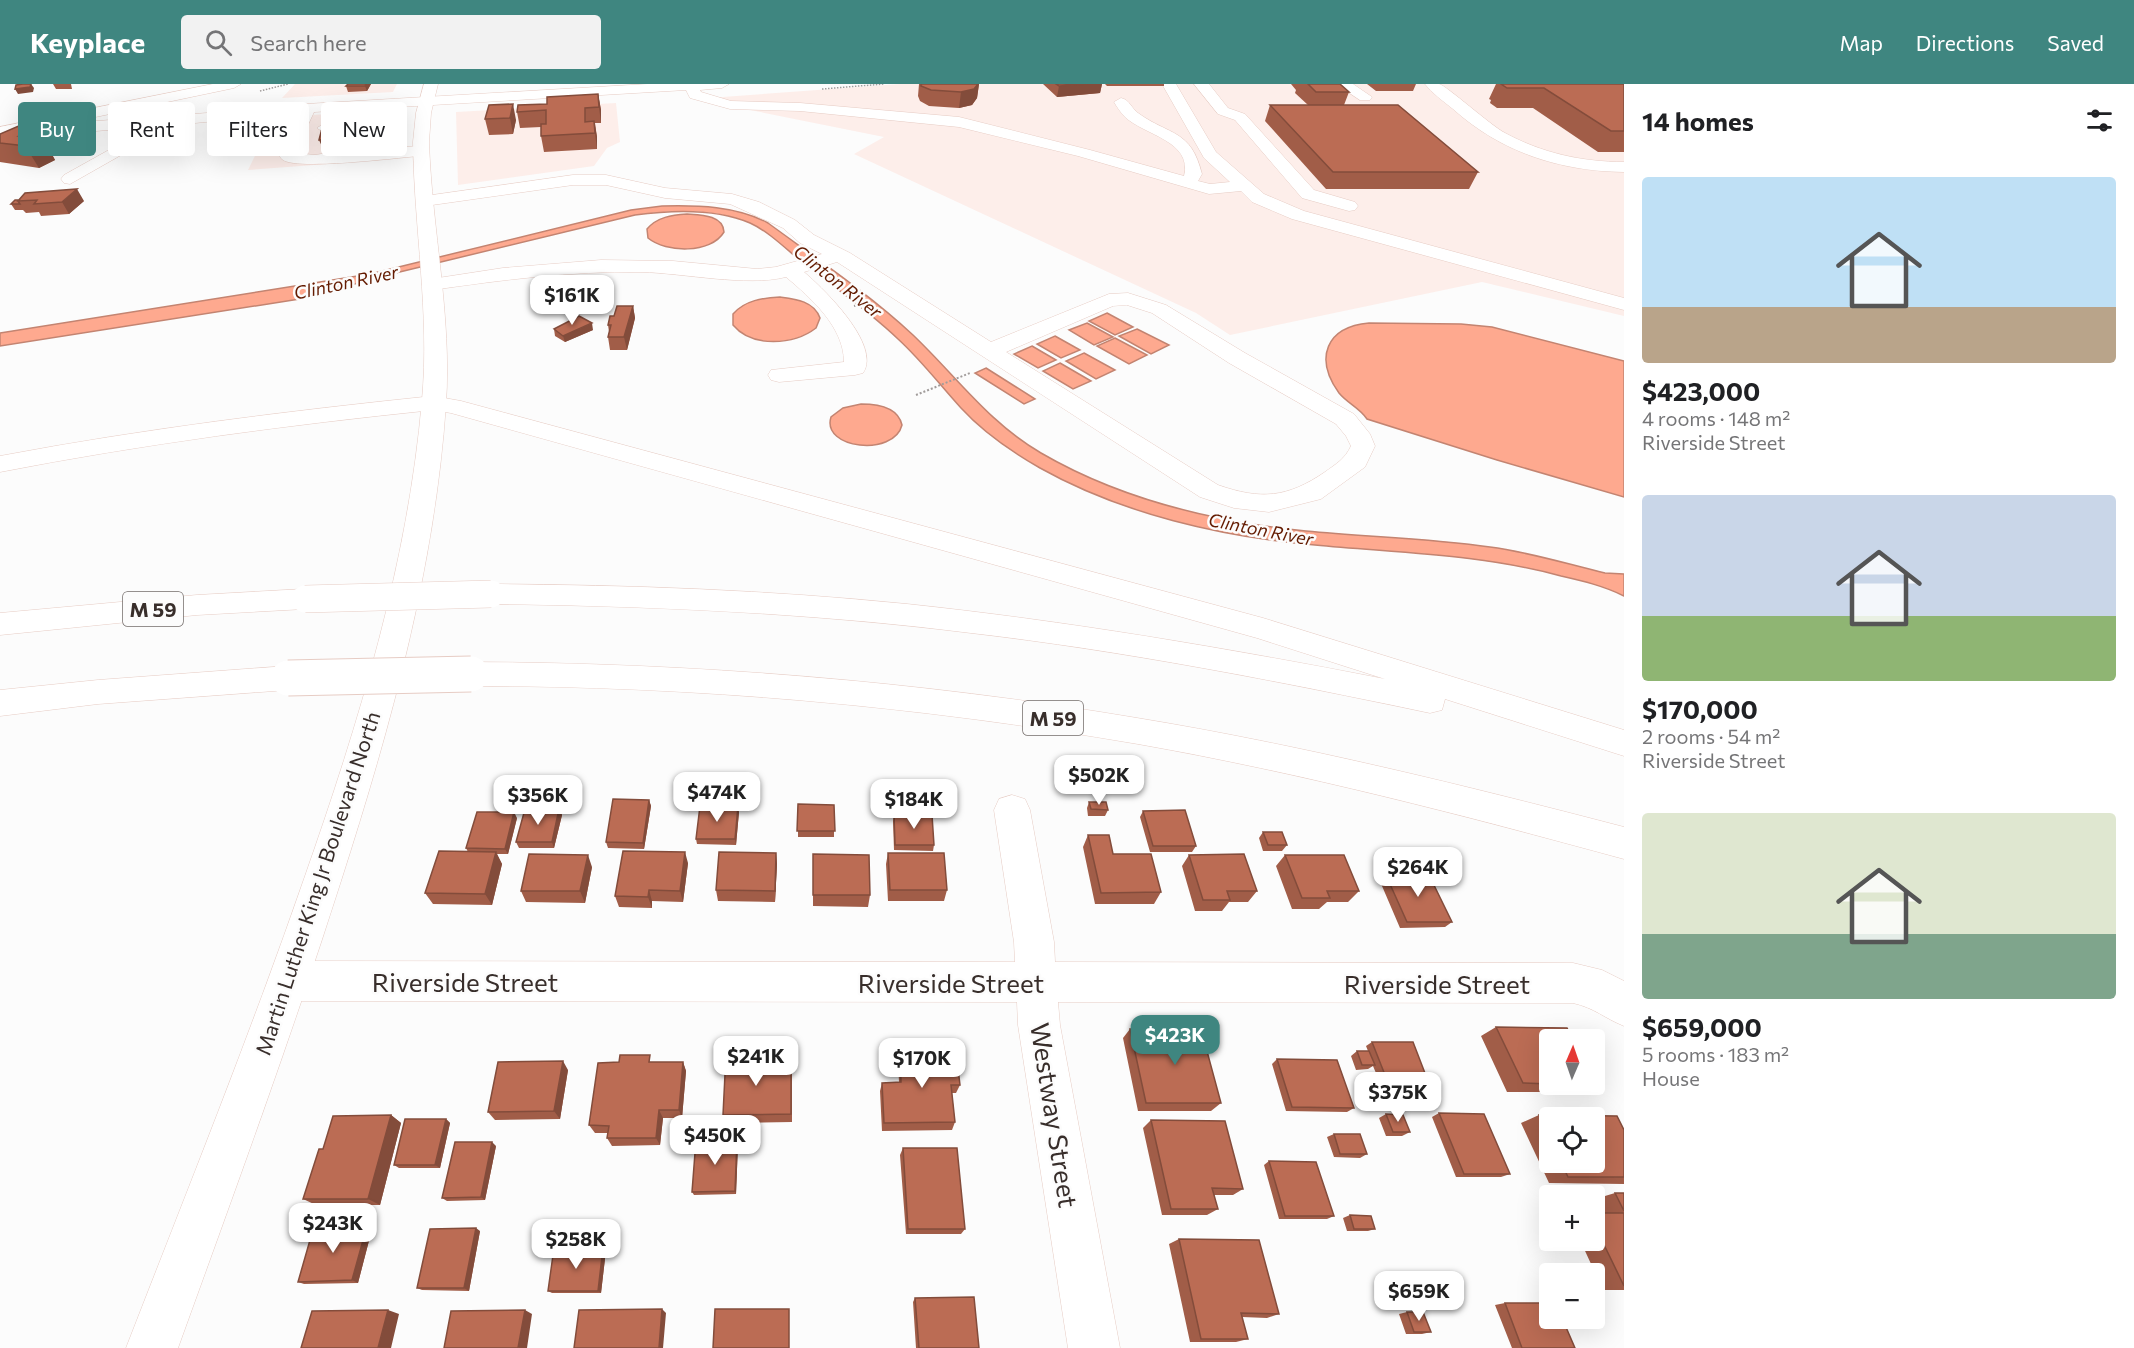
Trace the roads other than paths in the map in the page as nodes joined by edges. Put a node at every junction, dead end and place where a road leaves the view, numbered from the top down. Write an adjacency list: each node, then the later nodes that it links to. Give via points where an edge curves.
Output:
1 (234, 84): 12 (main road)
2 (431, 84): 13 (main road, Martin Luther King Jr Boulevard North)
3 (722, 84): 8 (main road)
4 (1169, 84): 28 (main road, via 1210,155)
5 (1201, 84): 30 (main road, via 1223,111 1240,117 1308,194)
6 (1342, 84): 11 (main road)
7 (1432, 84): 25 (main road, via 1497,135 1539,153 1593,168)
8 (692, 86): 9 (main road); 27 (main road, via 695,95 730,105 811,108 959,122)
9 (590, 88): 13 (main road)
10 (325, 93): 16 (main road)
11 (1365, 97)
12 (172, 98): 15 (main road, via 193,108); 19 (main road)
13 (425, 102): 16 (main road); 20 (main road, Martin Luther King Jr Boulevard North)
14 (1121, 102): 27 (main road, via 1131,115 1180,142 1190,157 1194,174)
15 (207, 108)
16 (311, 108): 17 (main road)
17 (309, 111)
18 (108, 129): 19 (main road)
19 (0, 132)
20 (419, 151): 22 (main road); 29 (main road, Martin Luther King Jr Boulevard North)
21 (108, 152): 26 (main road)
22 (407, 152)
23 (290, 156): 24 (main road)
24 (351, 156)
25 (1624, 167)
26 (70, 179)
27 (1188, 183): 28 (main road, via 1209,189)
28 (1245, 186): 34 (main road, via 1258,198 1298,215)
29 (425, 201): 31 (main road, via 573,180 606,180 665,193 732,199 753,206 789,224); 33 (main road, Martin Luther King Jr Boulevard North)
30 (1364, 211)
31 (833, 257): 32 (main road); 35 (main road)
32 (794, 267): 33 (main road, via 757,275 673,267 602,266 503,274); 36 (main road, via 830,310 857,355 855,368)
33 (431, 273): 37 (main road, Martin Luther King Jr Boulevard North, via 436,337)
34 (1624, 304)
35 (989, 351): 35 (main road, via 1209,490 1234,500 1269,504 1312,493 1356,462 1363,446 1345,419 1141,301 1109,300)
36 (779, 375)
37 (433, 403): 38 (main road, via 200,429); 41 (main road, via 538,428 1263,629); 44 (main road, Martin Luther King Jr Boulevard North, via 419,519 391,651 362,759)
38 (0, 464)
39 (0, 624): 41 (main road, M 59, bridge, via 305,599 574,594 741,601 922,617 1132,644 1338,682)
40 (0, 703): 43 (main road, M 59, bridge, via 288,678 471,674 688,680 977,707 1236,750 1451,798)
41 (1624, 745)
42 (1012, 810): 45 (main road, Westway Street, via 1034,942)
43 (1624, 843)
44 (289, 981): 45 (main road, Riverside Street); 47 (main road, Martin Luther King Jr Boulevard North)
45 (1036, 982): 46 (main road, Riverside Street, via 1573,983 1592,986); 48 (main road, Westway Street, via 1039,1025)
46 (1618, 1000)
47 (152, 1348)
48 (1094, 1348)

